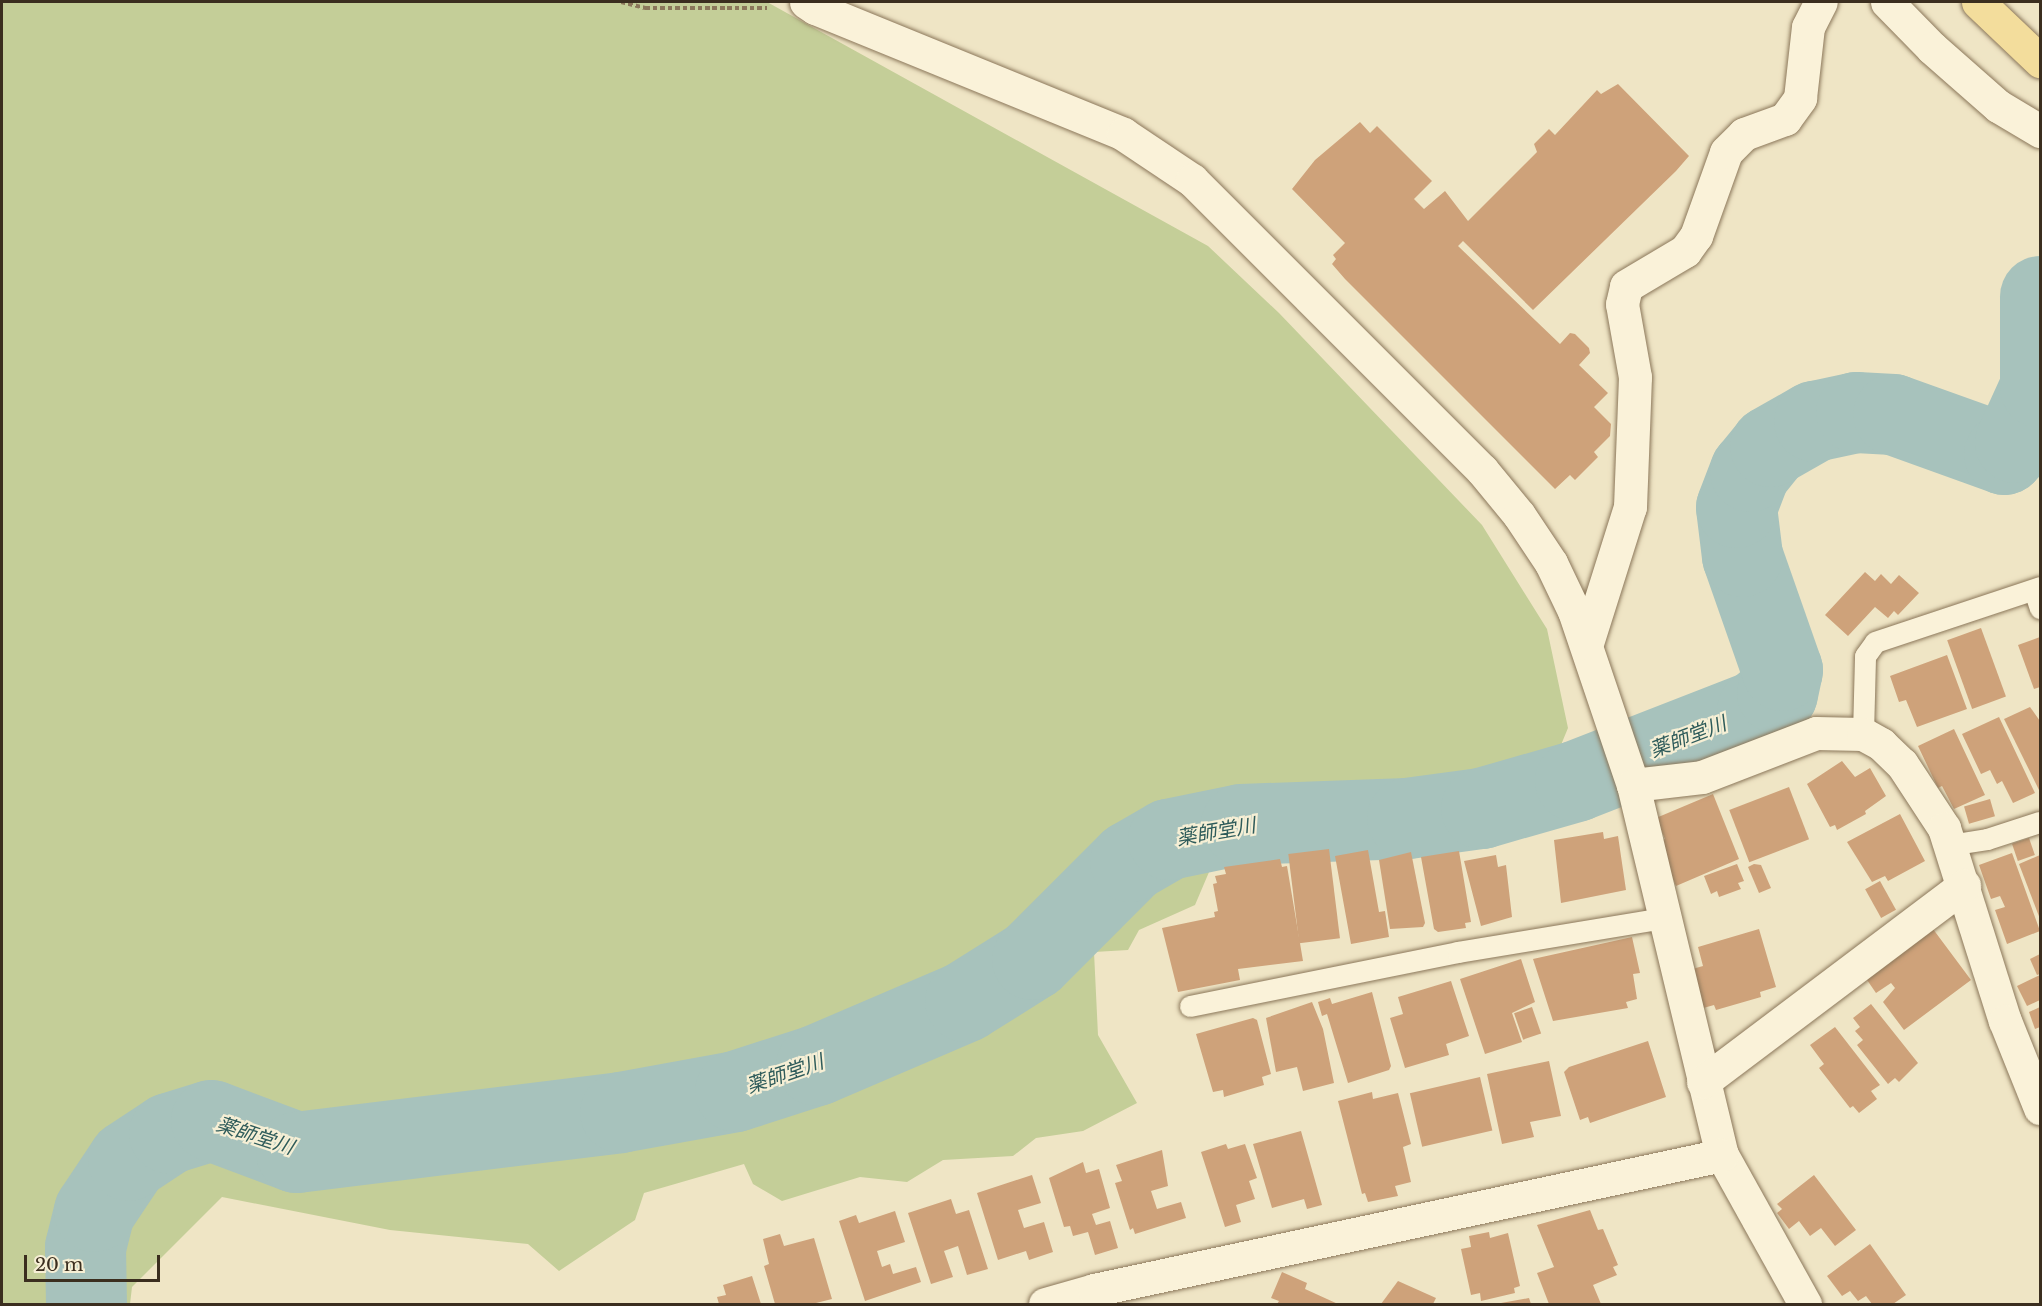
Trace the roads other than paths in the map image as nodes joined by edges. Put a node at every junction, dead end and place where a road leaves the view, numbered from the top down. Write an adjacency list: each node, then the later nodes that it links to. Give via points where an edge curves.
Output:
1 (1821, 2): 8 (street, via 1809,27 1800,98 1785,119 1744,134 1726,152 1696,236 1685,251 1626,286 1622,304 1635,378 1630,507)
2 (1887, 2): 6 (street, via 1998,106)
3 (1978, 2): 5 (main road)
4 (811, 5): 8 (street, via 1123,134 1192,180 1482,470 1551,563)
5 (2040, 61)
6 (2040, 131)
7 (2038, 595): 9 (lane, via 1875,642 1865,656)
8 (1587, 643): 10 (street)
9 (1863, 734): 10 (street, via 1816,733 1702,777); 12 (street, via 1881,744 1902,764 1944,828)
10 (1633, 785): 14 (street)
11 (2039, 822): 12 (lane, via 1987,839)
12 (1949, 845): 13 (street)
13 (1964, 885): 16 (street); 17 (street, via 2006,1021)
14 (1664, 918): 15 (lane, via 1458,952); 16 (street)
15 (1190, 1006)
16 (1703, 1082): 18 (street)
17 (2040, 1108)
18 (1722, 1155): 19 (street); 21 (street)
19 (1094, 1297): 20 (street)
20 (1045, 1305)
21 (1805, 1305)

